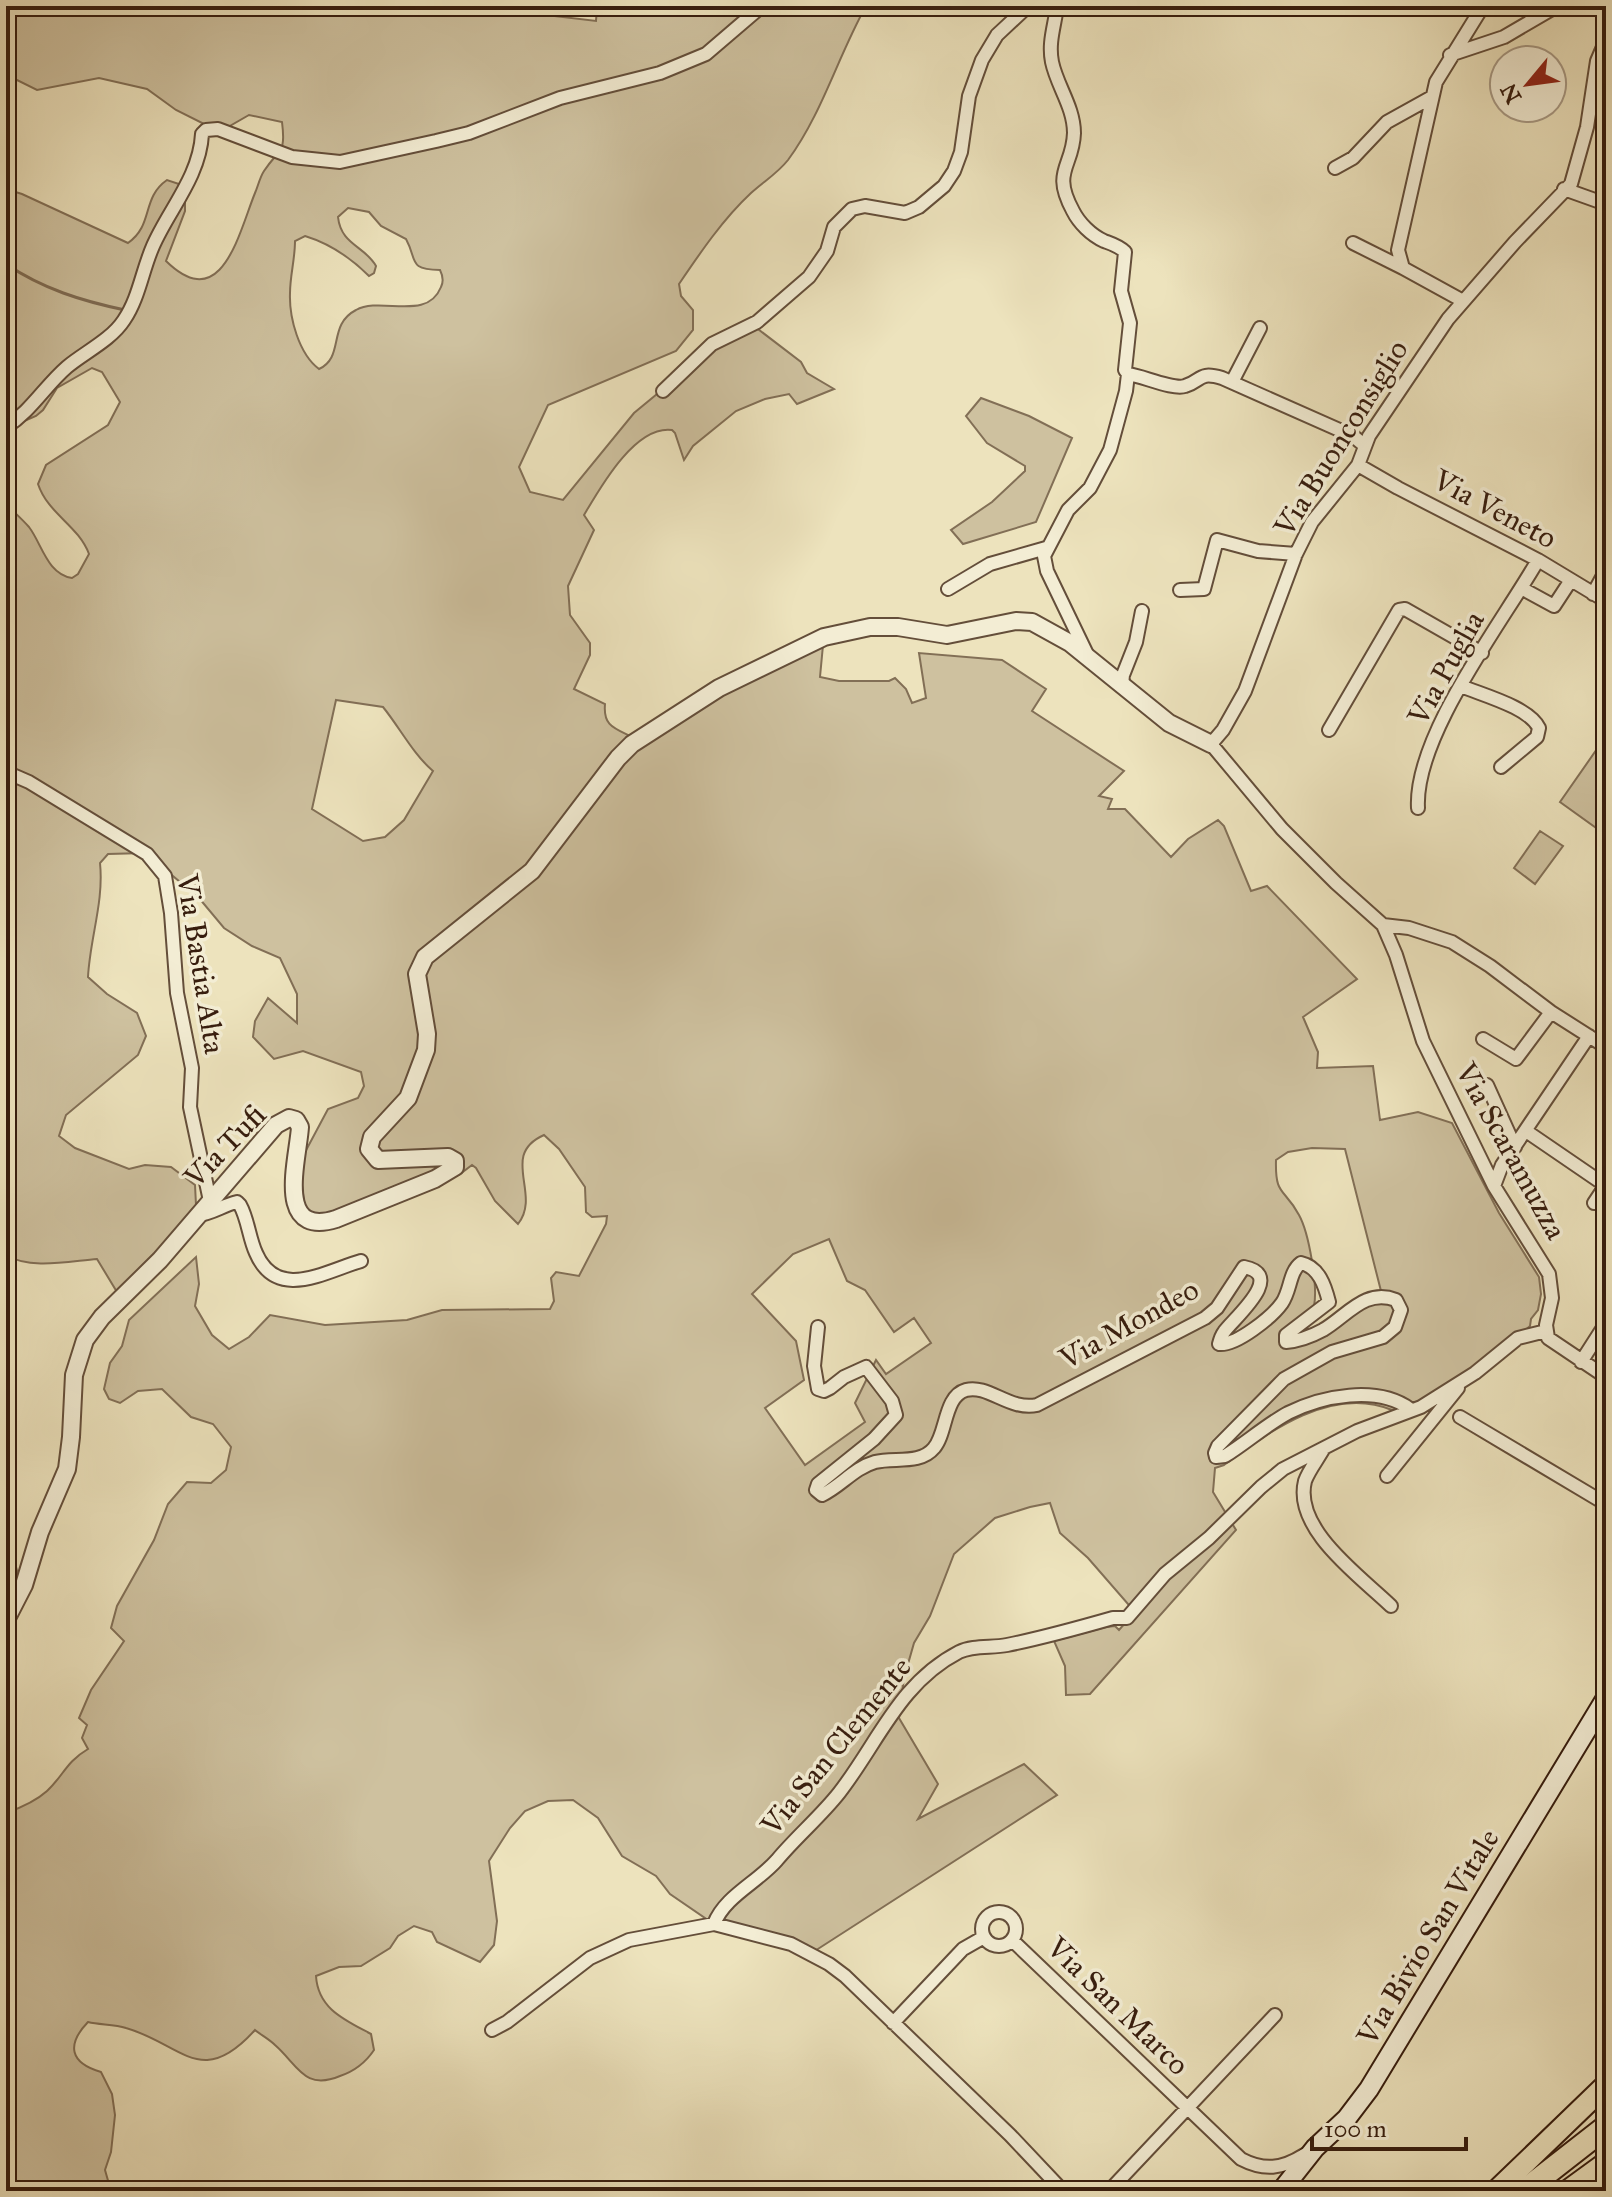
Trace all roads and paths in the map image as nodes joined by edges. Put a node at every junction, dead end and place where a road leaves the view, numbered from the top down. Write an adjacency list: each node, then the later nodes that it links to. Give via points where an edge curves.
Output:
1 (762, 6): 19 (street, via 714,49 660,73 560,98 469,133 345,161 292,157 218,129 206,130 184,191 155,241 137,297 122,323)
2 (1028, 6): 18 (street, via 997,35 982,60 969,96 961,152 944,186 909,212 852,209 834,227 827,251 809,277 757,322 712,344)
3 (1057, 6): 16 (street, via 1051,54 1073,126 1064,187 1085,227 1125,252 1120,283 1130,323)
4 (1483, 6): 7 (street)
5 (1557, 6): 7 (street, via 1504,37)
6 (1606, 40): 10 (street, Via Buonconsiglio, via 1597,61 1575,175)
7 (1450, 55): 8 (street)
8 (1432, 97): 9 (street, via 1387,122 1353,158); 13 (street, via 1398,244)
9 (1335, 168)
10 (1564, 189): 11 (street); 14 (street, Via Buonconsiglio)
11 (1606, 204)
12 (1353, 243): 13 (street)
13 (1403, 268): 14 (street)
14 (1463, 301): 20 (street, Via Buonconsiglio)
15 (1260, 328): 17 (street)
16 (1128, 374): 17 (street, via 1176,386 1207,375); 22 (street, via 1110,450 1090,488 1068,510)
17 (1232, 382): 20 (street)
18 (663, 391)
19 (6, 427)
20 (1364, 445): 21 (street, Via Buonconsiglio)
21 (1358, 465): 23 (street, Via Buonconsiglio, via 1312,522); 24 (street, Via Veneto)
22 (1046, 548): 28 (street, via 990,564); 34 (street, via 1047,571)
23 (1296, 554): 29 (street, via 1217,540 1204,589); 38 (street, Via Buonconsiglio, via 1245,691)
24 (1538, 560): 26 (street, Via Veneto); 27 (street, Via Puglia)
25 (1606, 570): 30 (street)
26 (1571, 580): 27 (street, via 1554,606); 30 (street, Via Veneto)
27 (1521, 588): 33 (street, Via Puglia)
28 (948, 589)
29 (1180, 590)
30 (1593, 594): 31 (street, Via Veneto)
31 (1606, 601)
32 (1142, 611): 35 (street)
33 (1482, 653): 36 (street, Via Puglia); 37 (street, via 1399,610)
34 (1090, 658): 35 (street); 51 (street, Via Tufi, via 1039,626 1016,621 940,636 898,627 855,628 806,644 719,688 625,750 532,871 425,957 417,974 426,1050 408,1098 372,1137 369,1149 378,1160 448,1157 455,1161 453,1170 336,1219 311,1220 294,1205 300,1127 289,1118 276,1125)
35 (1122, 685): 38 (street, via 1169,723)
36 (1461, 686): 39 (street, via 1517,709 1539,728 1537,737); 41 (street, Via Puglia, via 1435,734)
37 (1329, 730)
38 (1211, 744): 42 (street, via 1282,829)
39 (1501, 767)
40 (6, 772): 51 (street, Via Bastia Alta, via 147,854 165,876 177,993 192,1068 190,1107)
41 (1418, 808)
42 (1383, 925): 43 (street, via 1452,942); 50 (street, Via Scaramuzza, via 1420,1034)
43 (1551, 1012): 44 (street); 45 (street, via 1516,1059)
44 (1589, 1036): 46 (street); 48 (street)
45 (1483, 1039)
46 (1606, 1047)
47 (1487, 1085): 49 (street)
48 (1526, 1131): 49 (street); 52 (street, via 1602,1183)
49 (1515, 1147): 50 (street)
50 (1494, 1186): 57 (street, Via Scaramuzza, via 1549,1274 1552,1298)
51 (210, 1201): 53 (street, Via Tufi)
52 (1594, 1203)
53 (197, 1215): 54 (street, via 237,1202 262,1266 276,1276 306,1281); 67 (street, Via Tufi, via 102,1317 81,1347 67,1469)
54 (361, 1261)
55 (1606, 1323): 58 (street)
56 (818, 1327): 61 (street, Via Mondeo, via 818,1389 826,1390 868,1367 896,1415 818,1484 822,1495 872,1463 929,1454 942,1436 952,1401 962,1391 1037,1405 1205,1318 1245,1267 1259,1277 1259,1289 1219,1344 1243,1336 1278,1307 1301,1263 1317,1273 1329,1302 1286,1335 1286,1342 1324,1329 1369,1298 1387,1296 1401,1310 1395,1327 1383,1337 1332,1352 1284,1379 1218,1446 1216,1457 1293,1411 1320,1402 1369,1395)
57 (1546, 1331): 58 (street, via 1553,1343); 60 (street, Via San Clemente, via 1518,1338)
58 (1581, 1362): 59 (street)
59 (1606, 1377)
60 (1463, 1382): 61 (street, Via San Clemente); 64 (street)
61 (1410, 1409): 63 (street, Via San Clemente)
62 (1460, 1417): 65 (street)
63 (1324, 1448): 66 (street, via 1306,1478 1303,1503 1308,1518); 69 (street, Via San Clemente, via 1261,1487 1165,1574 1127,1618 1004,1646 962,1650 931,1670 894,1708 838,1794 770,1868 727,1902)
64 (1387, 1476)
65 (1606, 1504)
66 (1391, 1606)
67 (6, 1620)
68 (1606, 1698): 78 (main road, Via Bivio San Vitale, via 1369,2089)
69 (714, 1924): 73 (street, via 791,1944 829,1964); 74 (street, via 629,1940 590,1958)
70 (984, 1937): 71 (street, Via San Marco, via 997,1946); 71 (street, Via San Marco, via 985,1921 1001,1912 1016,1925); 73 (street, Via San Marco, via 963,1949)
71 (1012, 1940): 76 (street, Via San Marco)
72 (1275, 2015): 76 (street, Via San Marco)
73 (893, 2023): 81 (street)
74 (492, 2030)
75 (1606, 2085): 84 (main road)
76 (1188, 2110): 78 (street, Via San Marco, via 1241,2159 1256,2166 1279,2166); 82 (street, Via San Marco)
77 (1606, 2127): 85 (highway)
78 (1315, 2148): 83 (main road, Via Bivio San Vitale)
79 (1606, 2164): 86 (highway)
80 (1606, 2187): 87 (highway)
81 (1063, 2191)
82 (1109, 2191)
83 (1281, 2191)
84 (1496, 2191)
85 (1524, 2191)
86 (1569, 2191)
87 (1601, 2191)

